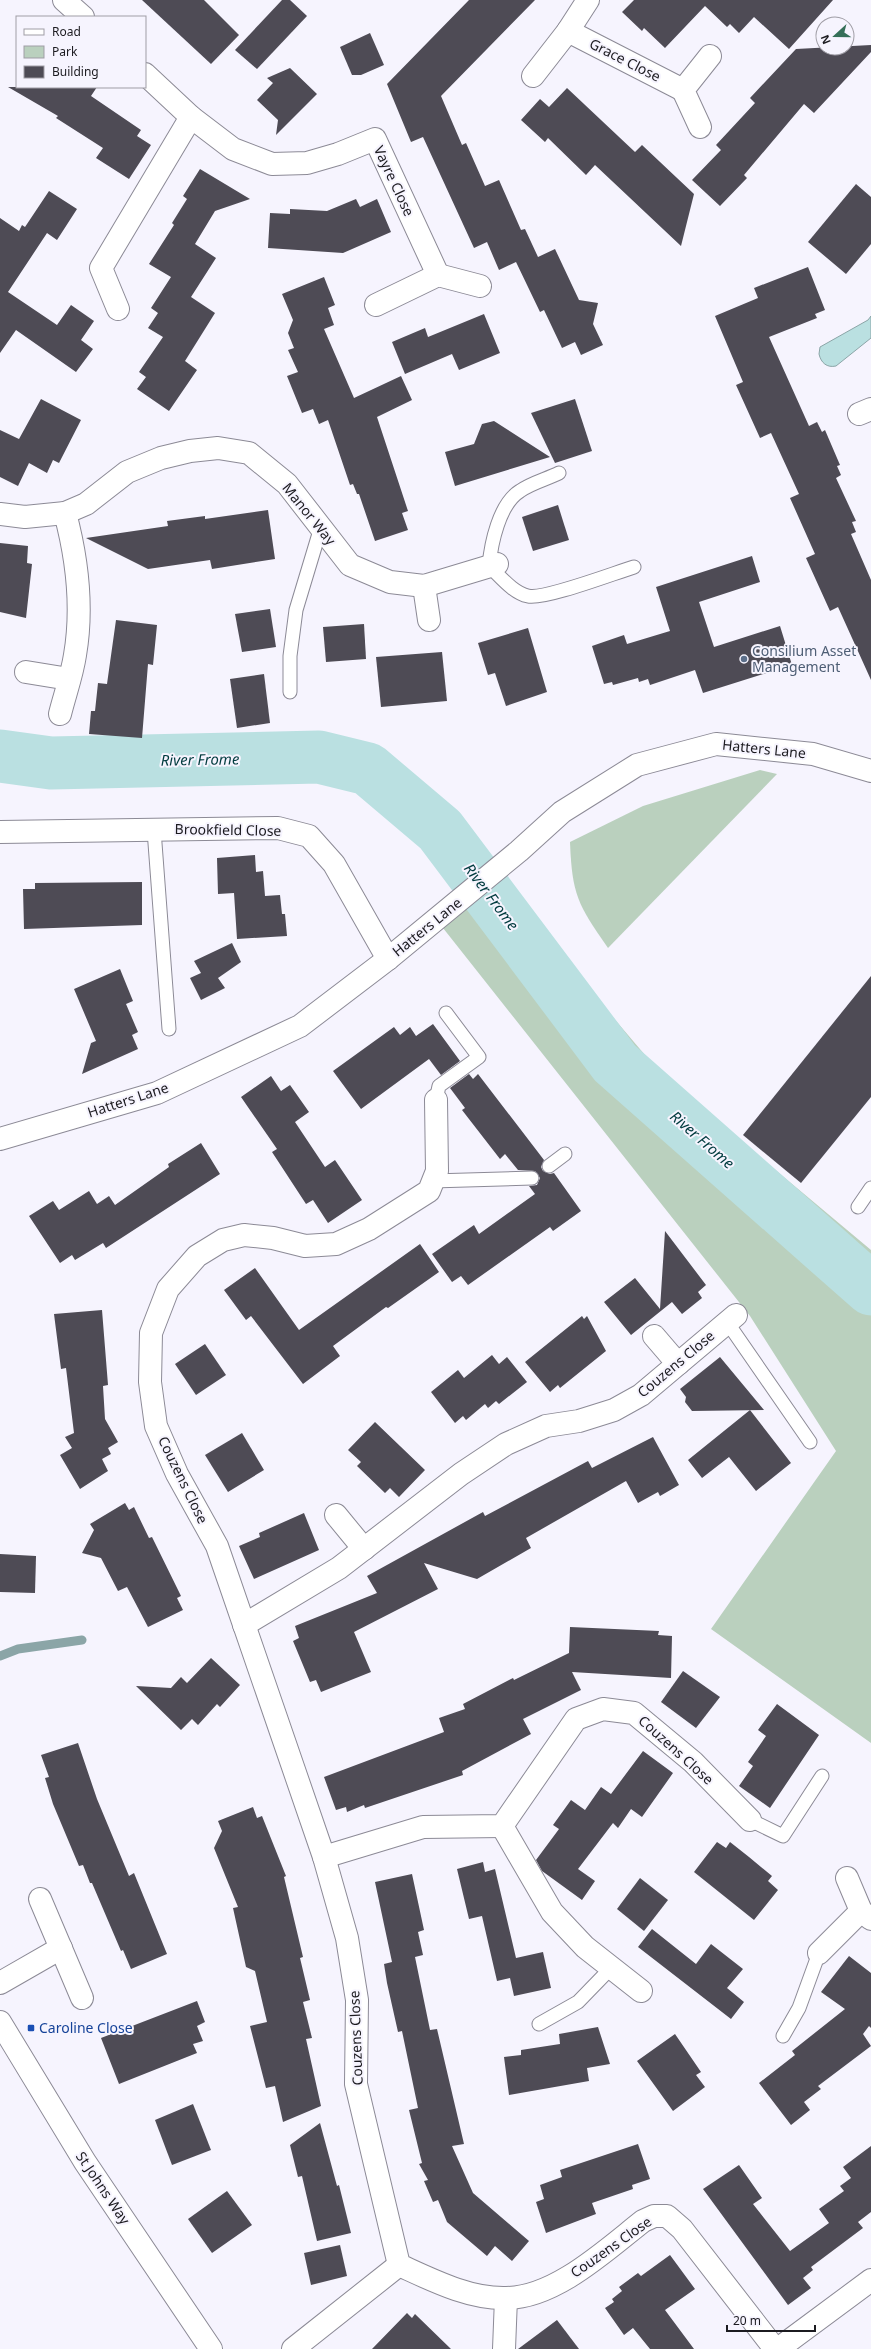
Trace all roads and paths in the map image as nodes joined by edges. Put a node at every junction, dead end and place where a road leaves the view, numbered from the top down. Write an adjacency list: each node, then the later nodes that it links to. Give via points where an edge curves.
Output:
1 (64, 0): 3 (street)
2 (588, 0): 4 (street)
3 (82, 16)
4 (568, 31): 7 (street); 8 (street, Grace Close)
5 (710, 56): 8 (street)
6 (146, 75): 9 (street, Vayre Close)
7 (533, 76)
8 (683, 90): 10 (street)
9 (191, 117): 11 (street, Vayre Close, via 233,149 272,164 307,163 375,139); 14 (street, via 101,268)
10 (700, 127)
11 (438, 275): 12 (street); 13 (street)
12 (480, 286)
13 (376, 306)
14 (118, 309)
15 (559, 473): 19 (lane, via 519,491 502,512 491,544)
16 (65, 513): 17 (street, Manor Way, via 25,518); 18 (street, Manor Way, via 86,504 127,472 161,458 218,448 249,453 287,484); 24 (street, via 73,545 78,599 75,654)
17 (0, 514)
18 (321, 527): 21 (street, Manor Way, via 350,565 390,582); 25 (lane, via 296,610 290,656)
19 (493, 565): 20 (lane, via 509,585 528,596 546,594); 21 (street, Manor Way)
20 (634, 567)
21 (424, 586): 22 (street)
22 (429, 620)
23 (26, 672): 24 (street)
24 (69, 679): 26 (street)
25 (290, 692)
26 (60, 714)
27 (871, 770): 30 (street, Hatters Lane, via 813,754 716,744 637,765 562,812 519,851)
28 (154, 830): 29 (street, Brookfield Close); 30 (street, Brookfield Close, via 278,828 310,836 334,864); 32 (lane)
29 (0, 832)
30 (388, 959): 34 (street, Hatters Lane, via 300,1026 157,1093)
31 (446, 1012): 33 (lane, via 479,1057 439,1086)
32 (169, 1029)
33 (436, 1100): 38 (street, Couzens Close, via 437,1171)
34 (0, 1139)
35 (564, 1154): 36 (lane)
36 (549, 1166)
37 (532, 1178): 38 (lane)
38 (432, 1181): 47 (street, Couzens Close, via 429,1191 368,1229 336,1244 305,1246 274,1238 244,1235 223,1240 197,1256 168,1289 151,1333 150,1382 156,1426 177,1474 217,1546)
39 (871, 1188): 40 (lane)
40 (858, 1207)
41 (731, 1318): 43 (street, Couzens Close); 44 (lane)
42 (654, 1336): 43 (street)
43 (678, 1364): 46 (street, Couzens Close, via 642,1395 614,1410 579,1421 546,1426 506,1444 461,1474)
44 (810, 1442)
45 (336, 1515): 46 (street)
46 (364, 1549): 47 (street, Couzens Close, via 339,1568)
47 (244, 1625): 51 (street, Couzens Close)
48 (822, 1776): 49 (lane, via 783,1836)
49 (750, 1820): 50 (street, Couzens Close, via 693,1762 634,1713 603,1709 576,1719)
50 (502, 1826): 51 (street, via 423,1827); 57 (street, via 552,1912 585,1947)
51 (324, 1858): 64 (street, Couzens Close, via 347,1938 357,2000 356,2084)
52 (847, 1878): 54 (street)
53 (40, 1899): 55 (street)
54 (866, 1915): 56 (street)
55 (61, 1948): 58 (street); 60 (street)
56 (818, 1954): 63 (lane, via 799,2008)
57 (611, 1968): 59 (street); 62 (lane, via 578,2002)
58 (0, 1983)
59 (641, 1991)
60 (82, 1998)
61 (0, 2022): 67 (street, St Johns Way, via 85,2162)
62 (538, 2024)
63 (783, 2036)
64 (399, 2265): 66 (street, Couzens Close, via 473,2294); 68 (street)
65 (871, 2280): 71 (street)
66 (506, 2298): 69 (street); 70 (street, Couzens Close, via 540,2291 574,2276 643,2221 654,2216 667,2216 682,2229)
67 (211, 2349)
68 (293, 2349)
69 (504, 2349)
70 (775, 2349)
71 (778, 2349)

